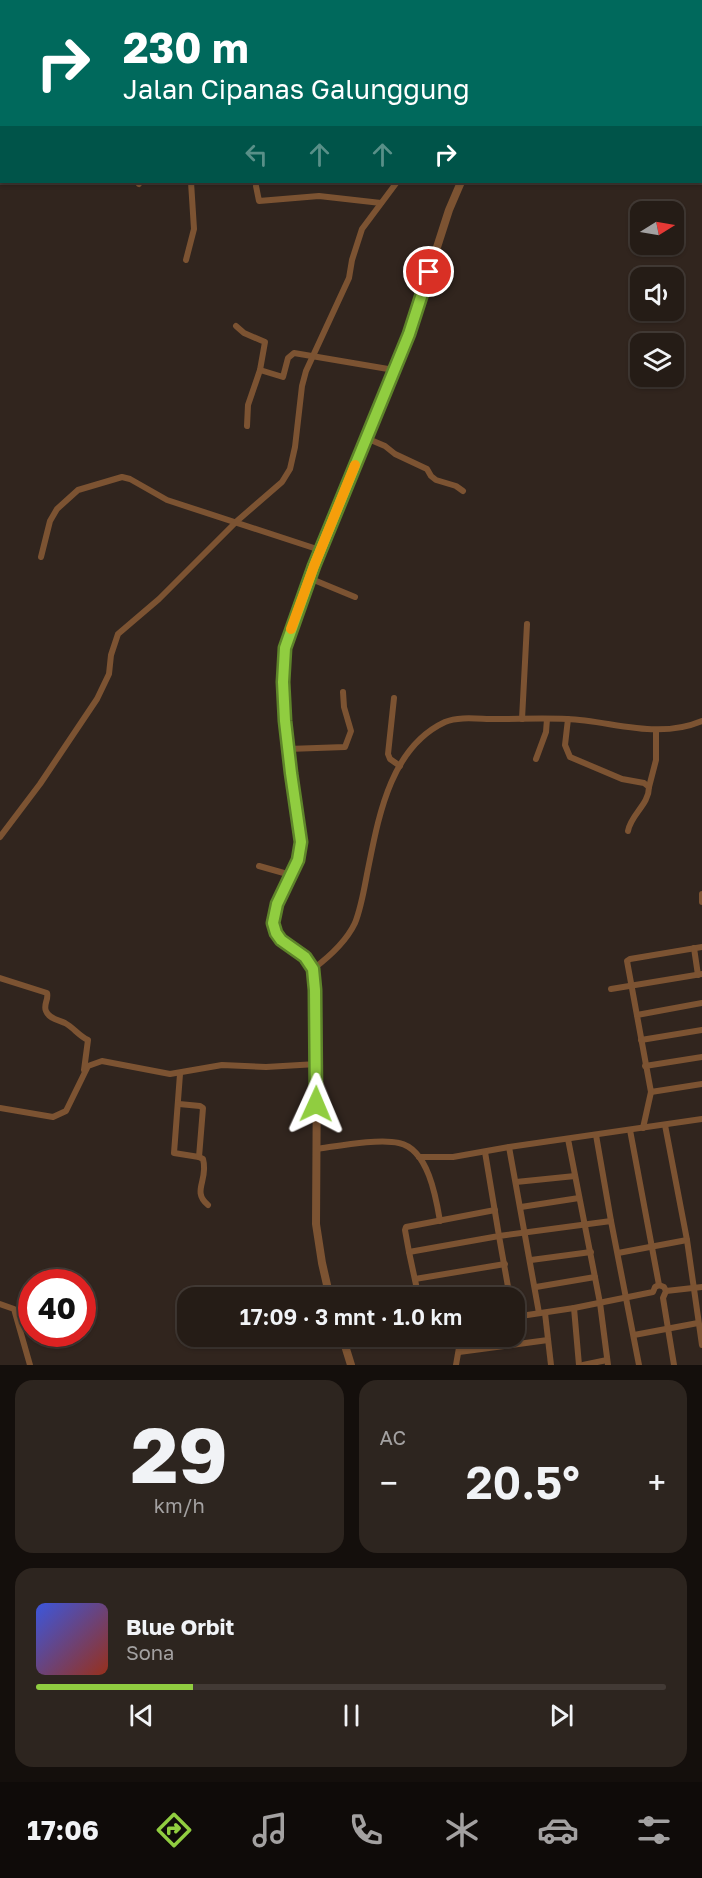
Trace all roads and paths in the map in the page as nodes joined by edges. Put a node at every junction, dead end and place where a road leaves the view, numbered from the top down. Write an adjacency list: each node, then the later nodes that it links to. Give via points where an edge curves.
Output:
1 (191, 183): 6 (street, via 194,229)
2 (396, 183): 5 (street)
3 (461, 183): 10 (street)
4 (256, 186): 5 (street, via 259,201 319,196)
5 (381, 203): 8 (street, via 362,229 349,278)
6 (186, 260)
7 (236, 326): 9 (street, via 265,342)
8 (314, 355): 9 (street, via 291,354 283,377); 10 (street); 14 (street, via 302,386 290,469 282,482)
9 (260, 370): 11 (street, via 248,405)
10 (394, 370): 12 (street)
11 (247, 426)
12 (366, 438): 13 (street, via 427,469 436,480); 15 (street)
13 (463, 491)
14 (237, 521): 15 (street); 16 (street, via 168,500 130,479 118,478 78,490 57,509 50,520); 32 (street, via 118,634 109,674 97,699)
15 (321, 550): 17 (street)
16 (41, 557)
17 (309, 578): 18 (street); 27 (street, via 285,648 283,682)
18 (355, 597)
19 (527, 624): 22 (street)
20 (343, 692): 27 (street, via 351,731 345,747)
21 (394, 698): 29 (street, via 388,754)
22 (522, 719): 23 (street); 29 (street, via 447,721 411,749)
23 (547, 719): 24 (street); 28 (street)
24 (568, 719): 26 (street); 30 (street, via 565,745 570,757)
25 (702, 721): 26 (street)
26 (656, 730): 30 (street, via 655,766)
27 (292, 748): 34 (street, via 301,842)
28 (536, 759)
29 (400, 766): 39 (street, via 376,826 355,922 338,948)
30 (649, 787): 31 (street, via 648,797)
31 (628, 831)
32 (0, 837)
33 (259, 866): 34 (street)
34 (291, 875): 39 (street, via 273,923 281,940 305,957)
35 (702, 894): 36 (street)
36 (702, 902)
37 (702, 946): 38 (street)
38 (694, 948): 40 (street); 42 (street, via 628,960)
39 (313, 969): 49 (street)
40 (700, 975): 42 (street)
41 (0, 978): 52 (street, via 45,991 46,1013 88,1040)
42 (631, 986): 43 (street); 45 (street)
43 (611, 990)
44 (702, 1003): 45 (street)
45 (637, 1015): 47 (street)
46 (702, 1030): 47 (street)
47 (641, 1040): 50 (street)
48 (702, 1057): 50 (street)
49 (317, 1064): 51 (street, via 222,1065); 64 (street)
50 (645, 1066): 54 (street)
51 (180, 1074): 52 (street, via 102,1061 88,1066); 55 (street)
52 (82, 1076): 56 (street, via 66,1112 56,1117)
53 (702, 1084): 54 (street)
54 (651, 1092): 59 (street)
55 (179, 1104): 67 (street, via 203,1108); 67 (street, via 174,1153)
56 (0, 1108)
57 (702, 1119): 58 (street)
58 (665, 1125): 59 (street); 79 (street)
59 (643, 1128): 60 (street)
60 (630, 1130): 61 (street); 80 (street)
61 (596, 1135): 62 (street); 75 (street)
62 (568, 1139): 63 (street); 68 (street)
63 (509, 1147): 65 (street); 69 (street)
64 (316, 1149): 66 (street, via 399,1143); 89 (street, via 316,1224)
65 (485, 1152): 66 (street, via 453,1157); 73 (street)
66 (419, 1156): 74 (street, via 432,1181)
67 (200, 1157): 71 (street, via 206,1168 200,1195)
68 (575, 1176): 69 (street); 70 (street)
69 (516, 1182): 72 (street)
70 (579, 1198): 72 (street); 76 (street)
71 (208, 1204)
72 (521, 1207): 77 (street)
73 (495, 1210): 74 (street); 78 (street)
74 (440, 1221): 81 (street, via 405,1228)
75 (611, 1221): 76 (street); 83 (street)
76 (586, 1225): 77 (street); 82 (street)
77 (526, 1233): 78 (street); 84 (street)
78 (500, 1236): 81 (street); 85 (street)
79 (687, 1240): 80 (street); 94 (street)
80 (651, 1247): 83 (street); 88 (street)
81 (409, 1252): 87 (street)
82 (591, 1252): 84 (street); 86 (street)
83 (618, 1253): 97 (street)
84 (531, 1260): 92 (street)
85 (505, 1264): 87 (street); 91 (street)
86 (595, 1277): 92 (street); 99 (street)
87 (415, 1279): 90 (street)
88 (659, 1285): 95 (street); 96 (street)
89 (327, 1287)
90 (417, 1287)
91 (509, 1287)
92 (536, 1287): 102 (street)
93 (702, 1287): 94 (street)
94 (693, 1289): 95 (street); 104 (street)
95 (666, 1291): 98 (street)
96 (653, 1292): 97 (street); 98 (street)
97 (627, 1297): 99 (street); 106 (street)
98 (663, 1298): 105 (street)
99 (600, 1303): 101 (street); 112 (street)
100 (0, 1304): 113 (street, via 14,1309)
101 (574, 1308): 102 (street); 117 (street)
102 (542, 1313): 103 (street); 107 (street)
103 (525, 1315)
104 (698, 1323): 105 (street); 108 (street)
105 (668, 1329): 106 (street); 119 (street)
106 (634, 1335): 118 (street)
107 (548, 1341): 111 (street); 116 (street)
108 (702, 1345)
109 (345, 1347): 114 (street)
110 (460, 1347): 111 (street)
111 (459, 1352): 115 (street)
112 (607, 1363): 117 (street)
113 (30, 1365)
114 (351, 1365)
115 (456, 1365)
116 (551, 1365)
117 (581, 1365)
118 (639, 1365)
119 (674, 1365)

